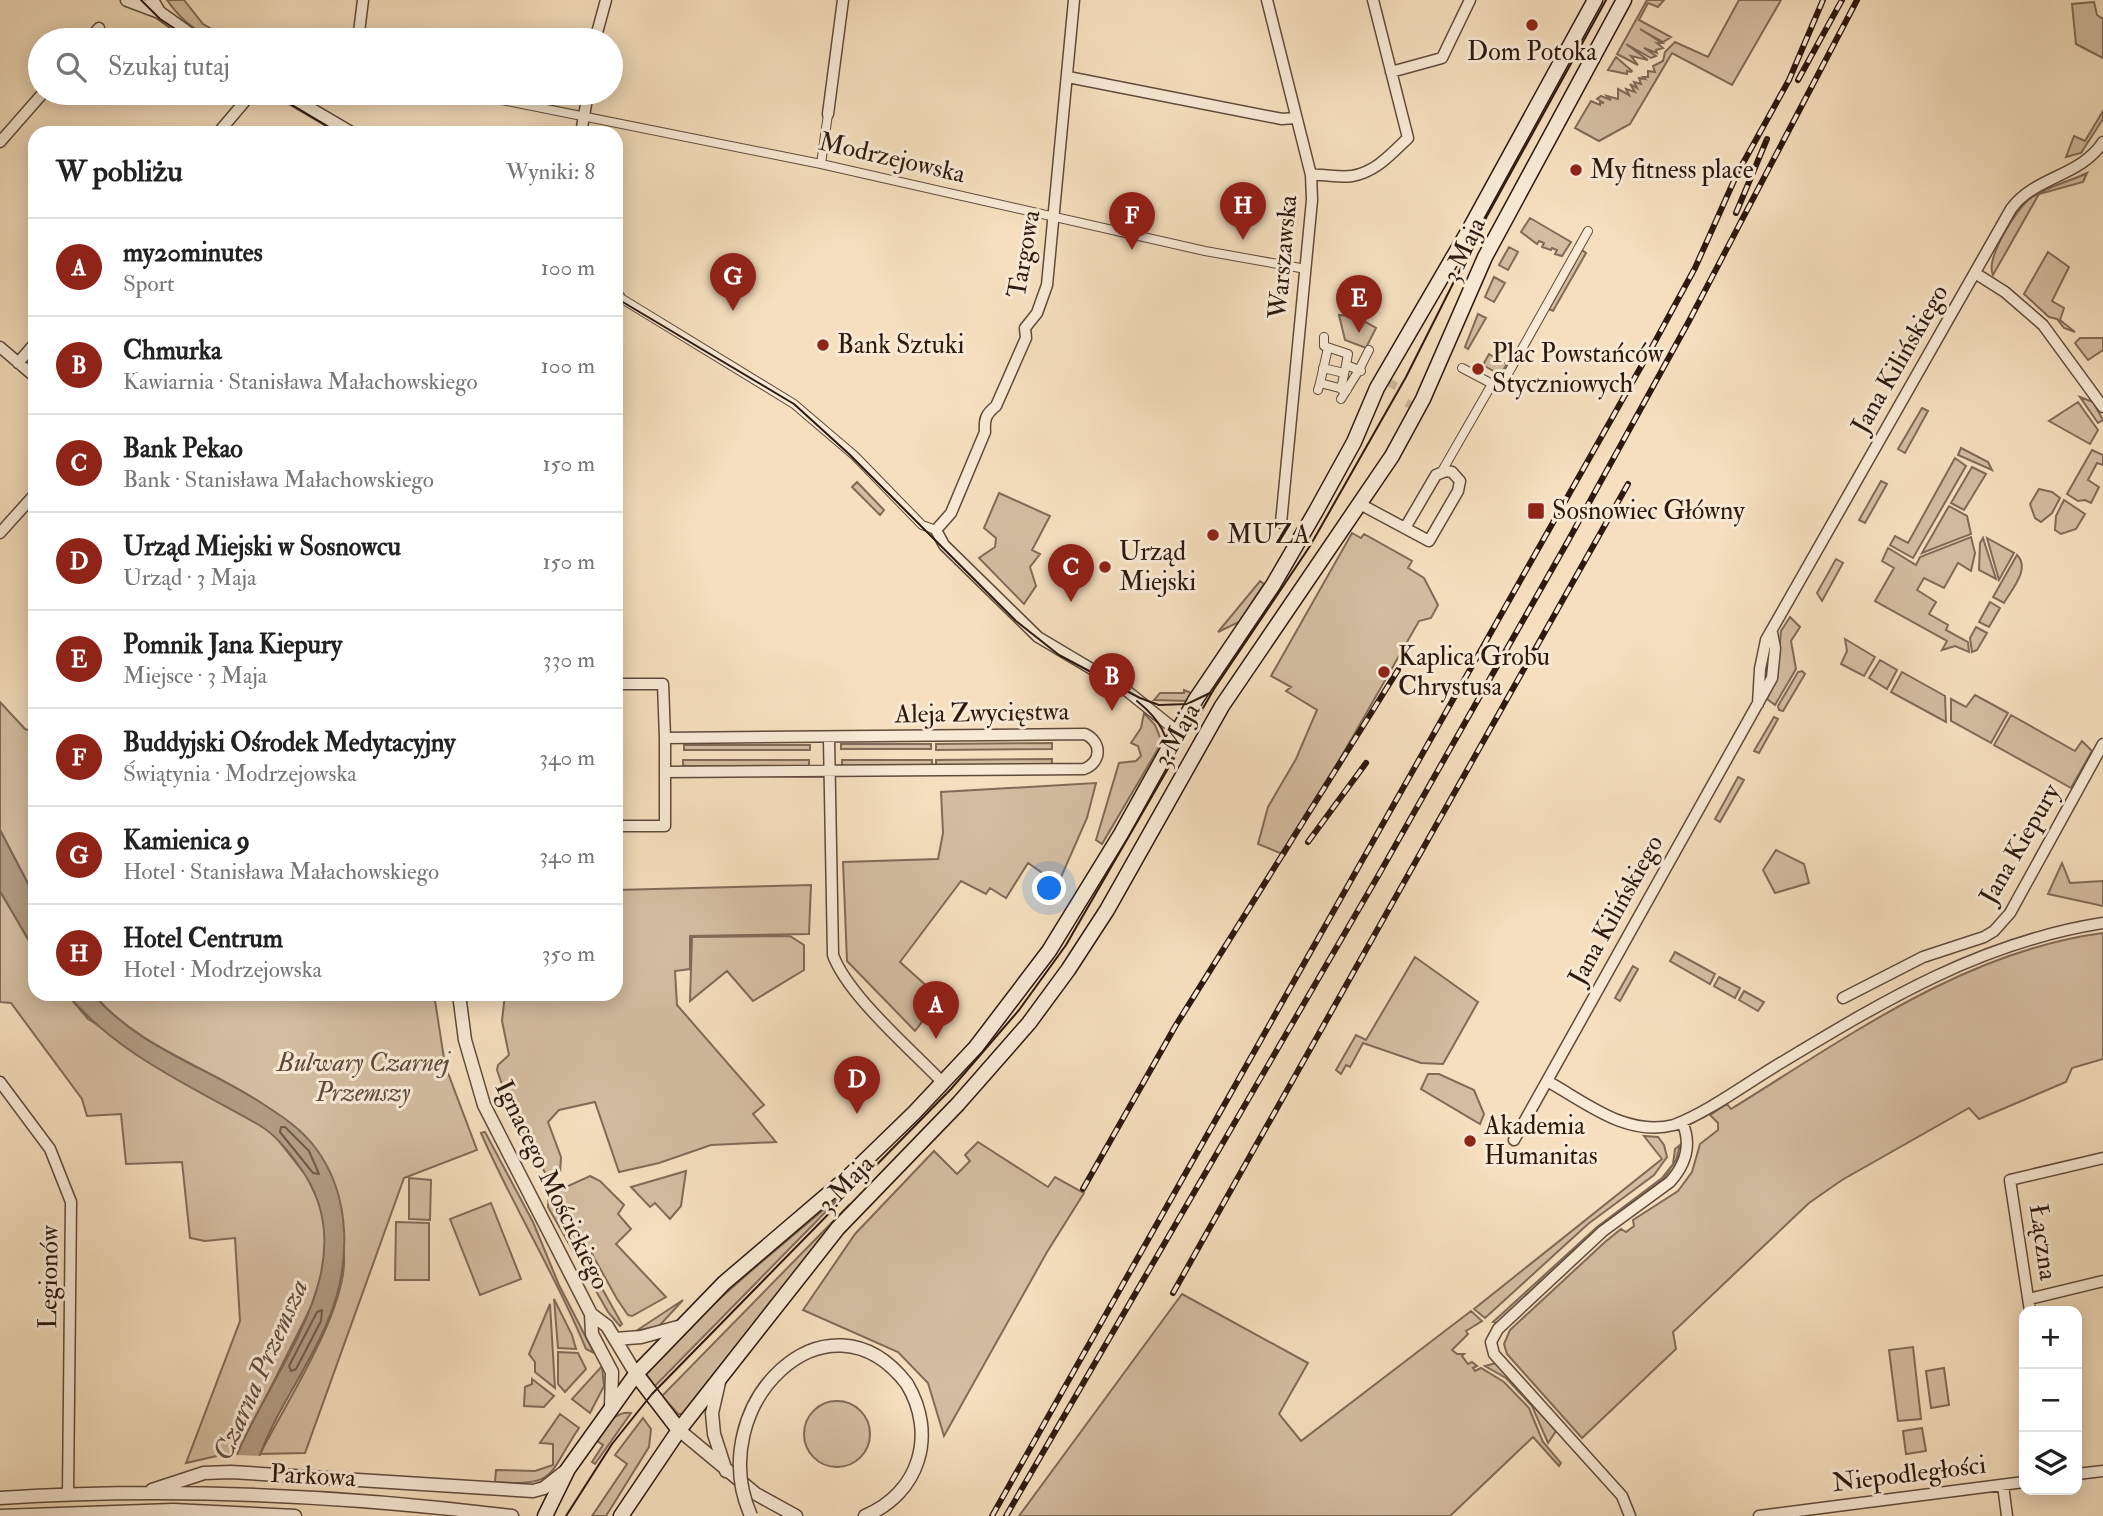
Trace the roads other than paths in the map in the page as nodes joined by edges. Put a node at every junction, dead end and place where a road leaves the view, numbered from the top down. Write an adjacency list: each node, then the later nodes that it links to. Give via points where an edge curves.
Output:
1 (127, 0): 12 (street)
2 (152, 0): 12 (street)
3 (363, 0): 14 (street)
4 (606, 0): 15 (street)
5 (843, 0): 23 (street)
6 (1074, 0): 17 (street, Targowa)
7 (1267, 0): 25 (street, Warszawska)
8 (1373, 0): 16 (street)
9 (1470, 0): 16 (street, via 1442,58)
10 (1595, 0): 61 (main road, 3 Maja, via 1384,376 1316,510)
11 (1624, 0): 55 (main road, 3 Maja, via 1485,257 1423,399)
12 (159, 12): 13 (street)
13 (181, 28)
14 (360, 28)
15 (598, 28)
16 (1391, 72): 32 (street, via 1408,138 1367,172)
17 (1068, 77): 25 (street); 33 (street, Targowa)
18 (32, 105): 29 (street)
19 (242, 105): 26 (street)
20 (303, 105): 27 (street)
21 (529, 105): 24 (street, Modrzejowska)
22 (586, 105): 24 (street)
23 (828, 114): 31 (street)
24 (585, 116): 28 (street); 31 (street, Modrzejowska)
25 (1295, 118): 32 (street, Warszawska)
26 (224, 126)
27 (337, 126)
28 (583, 126)
29 (0, 142)
30 (2103, 142): 36 (street, Jana Kilińskiego, via 2087,161 2023,194)
31 (821, 163): 33 (street, Modrzejowska)
32 (1311, 175): 35 (street, Warszawska)
33 (1055, 216): 35 (street, Modrzejowska); 58 (street, Targowa, via 1044,297 1025,328 1026,338 996,406 984,421 985,432 951,513)
34 (1588, 231): 49 (street, via 1500,388)
35 (1306, 269): 56 (street, Warszawska)
36 (1975, 273): 52 (street, via 2043,325); 71 (street, Jana Kilińskiego, via 1772,633 1772,678)
37 (623, 299): 58 (street, via 794,404 855,456 922,525)
38 (1324, 337): 40 (street)
39 (0, 347): 43 (street)
40 (1325, 350): 44 (street); 46 (street, via 1348,354)
41 (1369, 350): 47 (street)
42 (28, 351): 43 (street)
43 (18, 363): 48 (street)
44 (1323, 368): 46 (street); 50 (street, via 1319,387)
45 (1461, 368): 49 (street)
46 (1345, 369): 47 (street); 50 (street)
47 (1360, 370): 50 (street)
48 (28, 371)
49 (1492, 384): 53 (street)
50 (1344, 389): 51 (street)
51 (1341, 399)
52 (2103, 407)
53 (1442, 471): 57 (street); 57 (street, via 1457,476 1460,486 1429,541)
54 (28, 502): 59 (street)
55 (1360, 504): 57 (street); 84 (main road, 3 Maja, via 1209,726 1107,910 1038,1012 958,1104 838,1228)
56 (1281, 523)
57 (1405, 528)
58 (936, 530): 61 (street, via 944,545 1038,638 1122,687)
59 (0, 533)
60 (623, 684): 62 (street, via 663,684)
61 (1177, 731): 73 (main road, 3 Maja, via 1049,951)
62 (665, 738): 63 (street, Aleja Zwycięstwa); 66 (street)
63 (829, 739): 65 (street); 65 (street, Aleja Zwycięstwa, via 1085,734 1096,743 1098,752 1094,763 1084,769)
64 (2103, 744): 69 (street, Jana Kiepury, via 2016,902 1994,931 1923,957)
65 (828, 771): 66 (street, Aleja Zwycięstwa); 73 (street, via 831,939 838,969)
66 (665, 772): 67 (street, via 665,825)
67 (623, 825)
68 (2103, 923): 74 (street, via 2015,944 1907,987)
69 (1843, 998)
70 (459, 1001): 80 (street, Ignacego Mościckiego, via 484,1105)
71 (1547, 1081): 74 (street, via 1626,1124 1650,1128); 75 (street, Jana Kilińskiego)
72 (0, 1082): 94 (street, Legionów, via 50,1149 71,1202)
73 (943, 1083): 81 (main road, 3 Maja, via 847,1178)
74 (1682, 1122): 107 (street, via 1687,1150 1670,1182 1595,1238 1498,1329 1491,1342 1496,1357 1620,1494)
75 (1514, 1140)
76 (2103, 1158): 78 (street, Łączna, via 2010,1180)
77 (2103, 1281): 78 (street)
78 (2029, 1299): 79 (street, Łączna)
79 (2030, 1306)
80 (590, 1314): 82 (street, Ignacego Mościckiego, via 607,1326); 85 (street, Ignacego Mościckiego, via 592,1334 612,1373)
81 (678, 1327): 82 (street, 3 Maja); 83 (main road, 3 Maja)
82 (615, 1339): 83 (street, Ignacego Mościckiego)
83 (636, 1374): 85 (main road, 3 Maja); 86 (main road)
84 (720, 1378): 86 (main road, 3 Maja); 88 (street, via 712,1413)
85 (611, 1406): 87 (main road, 3 Maja)
86 (679, 1430): 88 (street); 103 (main road, 3 Maja)
87 (568, 1469): 93 (street, via 544,1488 521,1492 298,1474 204,1473); 102 (main road, 3 Maja)
88 (727, 1471): 105 (street)
89 (2103, 1471): 90 (street)
90 (2082, 1473)
91 (2019, 1483): 92 (street, Niepodległości)
92 (2003, 1485): 108 (street, Niepodległości); 109 (street)
93 (146, 1492): 94 (street, Parkowa); 101 (street, Parkowa, via 269,1496)
94 (68, 1493): 95 (street, Parkowa)
95 (0, 1497)
96 (127, 1511): 97 (street, Parkowa); 99 (street); 100 (street, Parkowa)
97 (68, 1514): 98 (street, Parkowa)
98 (1, 1516)
99 (152, 1516)
100 (295, 1516)
101 (512, 1516)
102 (545, 1516)
103 (621, 1516)
104 (751, 1516): 106 (street, bridge, via 740,1476 741,1443 755,1402 782,1367 819,1349 853,1349 884,1362 907,1384 922,1423 917,1467 899,1494)
105 (796, 1516)
106 (865, 1516)
107 (1630, 1516)
108 (1759, 1516)
109 (2007, 1516)

